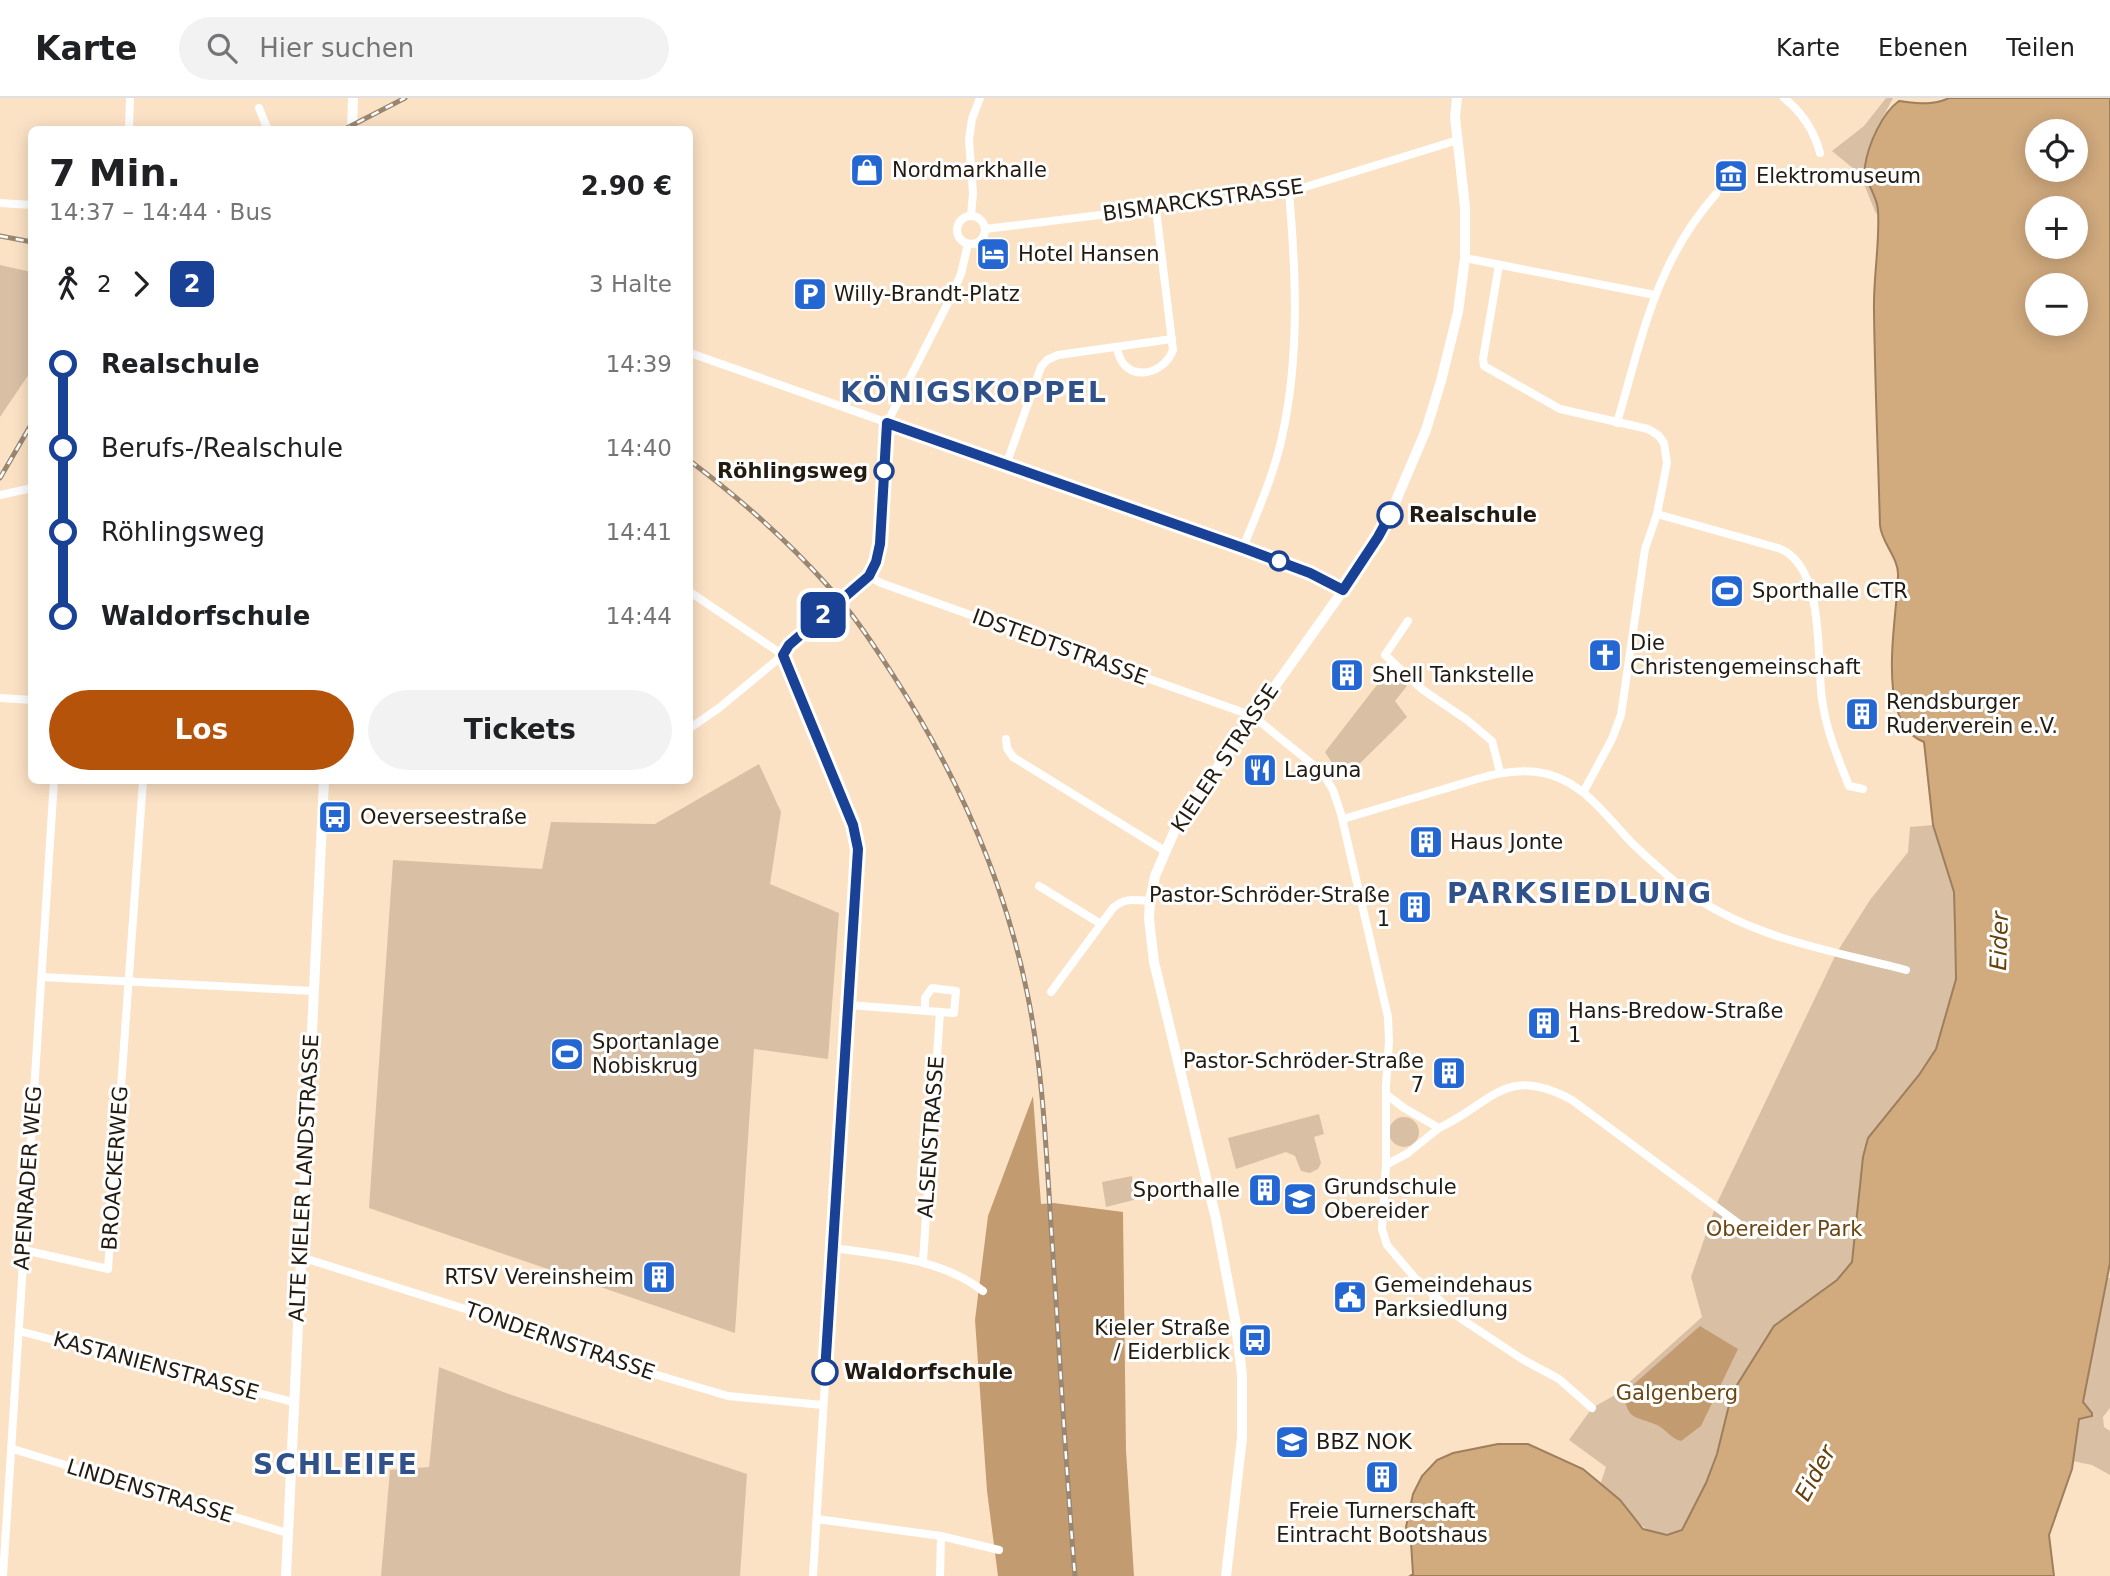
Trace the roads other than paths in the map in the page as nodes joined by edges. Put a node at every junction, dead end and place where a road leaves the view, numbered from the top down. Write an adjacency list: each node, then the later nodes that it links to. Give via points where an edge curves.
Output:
1 (130, 98): 7 (street)
2 (353, 98): 9 (street)
3 (980, 98): 17 (street, via 969,140 974,193)
4 (1458, 98): 10 (main road, KIELER STRASSE)
5 (1784, 98): 11 (street, via 1815,133)
6 (259, 108): 8 (street)
7 (129, 126)
8 (266, 126)
9 (352, 126)
10 (1458, 140): 12 (street, BISMARCKSTRASSE); 20 (main road, KIELER STRASSE)
11 (1820, 153)
12 (1289, 192): 16 (street, BISMARCKSTRASSE); 32 (street, via 1296,324 1290,391 1282,439)
13 (1716, 194): 22 (street, via 1678,243)
14 (0, 203): 15 (street)
15 (28, 205)
16 (1156, 209): 18 (street, BISMARCKSTRASSE); 23 (street)
17 (971, 216): 18 (street); 19 (street, via 963,218 957,228 958,237)
18 (985, 229): 19 (street, via 979,242)
19 (968, 244): 26 (street, via 950,299)
20 (1465, 258): 21 (street); 34 (main road, KIELER STRASSE, via 1455,325 1426,430 1378,537)
21 (1499, 265): 22 (street); 27 (street, via 1484,366 1560,409)
22 (1655, 295): 27 (street)
23 (1172, 340): 24 (street); 24 (street, via 1170,359 1146,372 1124,367)
24 (1117, 347): 28 (street, via 1047,360)
25 (693, 355): 26 (street)
26 (887, 423): 28 (street); 33 (street, via 880,544)
27 (1617, 424): 31 (street, via 1648,429 1664,443 1667,463)
28 (1006, 465): 32 (street)
29 (28, 489): 30 (street)
30 (0, 495)
31 (1657, 514): 47 (street, via 1782,549 1795,558 1813,595 1830,737 1849,786); 48 (street, via 1645,550 1621,715)
32 (1243, 548): 34 (street)
33 (869, 576): 37 (street); 40 (street, IDSTEDTSTRASSE)
34 (1343, 590): 40 (main road, KIELER STRASSE)
35 (693, 594): 37 (street)
36 (1408, 621): 43 (street, via 1385,655 1492,741)
37 (783, 655): 41 (street); 59 (street, via 853,825 858,849)
38 (0, 698): 39 (street)
39 (28, 701)
40 (1253, 716): 49 (street, IDSTEDTSTRASSE, via 1322,772); 50 (main road, KIELER STRASSE, via 1178,823)
41 (693, 726)
42 (1006, 739): 50 (street, via 1013,757)
43 (1500, 772): 48 (street, via 1539,772 1564,778); 49 (street)
44 (54, 784): 55 (street, APENRADER WEG)
45 (143, 784): 56 (street, BROACKERWEG)
46 (324, 784): 57 (street, ALTE KIELER LANDSTRASSE)
47 (1863, 789)
48 (1584, 791): 54 (street, via 1643,853 1692,895 1718,910 1767,933)
49 (1342, 819): 62 (street, IDSTEDTSTRASSE, via 1388,1017)
50 (1165, 851): 52 (main road, KIELER STRASSE)
51 (1040, 886): 53 (street)
52 (1150, 901): 53 (street, via 1120,901); 85 (main road, KIELER STRASSE, via 1154,962 1216,1219 1242,1375 1242,1438)
53 (1101, 924): 58 (street)
54 (1906, 970)
55 (42, 978): 56 (street); 67 (street, APENRADER WEG)
56 (128, 982): 57 (street); 67 (street, BROACKERWEG, via 108,1269)
57 (313, 991): 68 (street, ALTE KIELER LANDSTRASSE)
58 (1051, 992)
59 (849, 1005): 60 (street); 66 (street)
60 (925, 1011): 61 (street); 61 (street, via 925,998 932,988 956,991 954,1013)
61 (940, 1012): 69 (street, ALSENSTRASSE)
62 (1387, 1095): 63 (street); 64 (street, IDSTEDTSTRASSE)
63 (1439, 1128): 64 (street); 65 (street, via 1497,1091 1511,1086 1546,1087 1572,1100)
64 (1386, 1165): 74 (street, IDSTEDTSTRASSE, via 1382,1229 1392,1253 1457,1316 1559,1379)
65 (1754, 1235)
66 (834, 1248): 69 (street); 73 (street)
67 (24, 1250): 71 (street, APENRADER WEG)
68 (301, 1257): 72 (street, ALTE KIELER LANDSTRASSE); 73 (street, TONDERNSTRASSE, via 727,1396)
69 (923, 1261): 70 (street, via 966,1278)
70 (983, 1291)
71 (19, 1331): 72 (street, KASTANIENSTRASSE); 75 (street, APENRADER WEG)
72 (293, 1402): 78 (street, ALTE KIELER LANDSTRASSE)
73 (823, 1405): 77 (street)
74 (1592, 1408)
75 (13, 1449): 76 (street, APENRADER WEG); 78 (street, LINDENSTRASSE)
76 (4, 1510): 81 (street, APENRADER WEG)
77 (817, 1519): 79 (street); 83 (street)
78 (288, 1533): 82 (street, ALTE KIELER LANDSTRASSE)
79 (941, 1536): 80 (street); 84 (street)
80 (999, 1550)
81 (3, 1576)
82 (286, 1576)
83 (813, 1576)
84 (940, 1576)
85 (1226, 1576)

